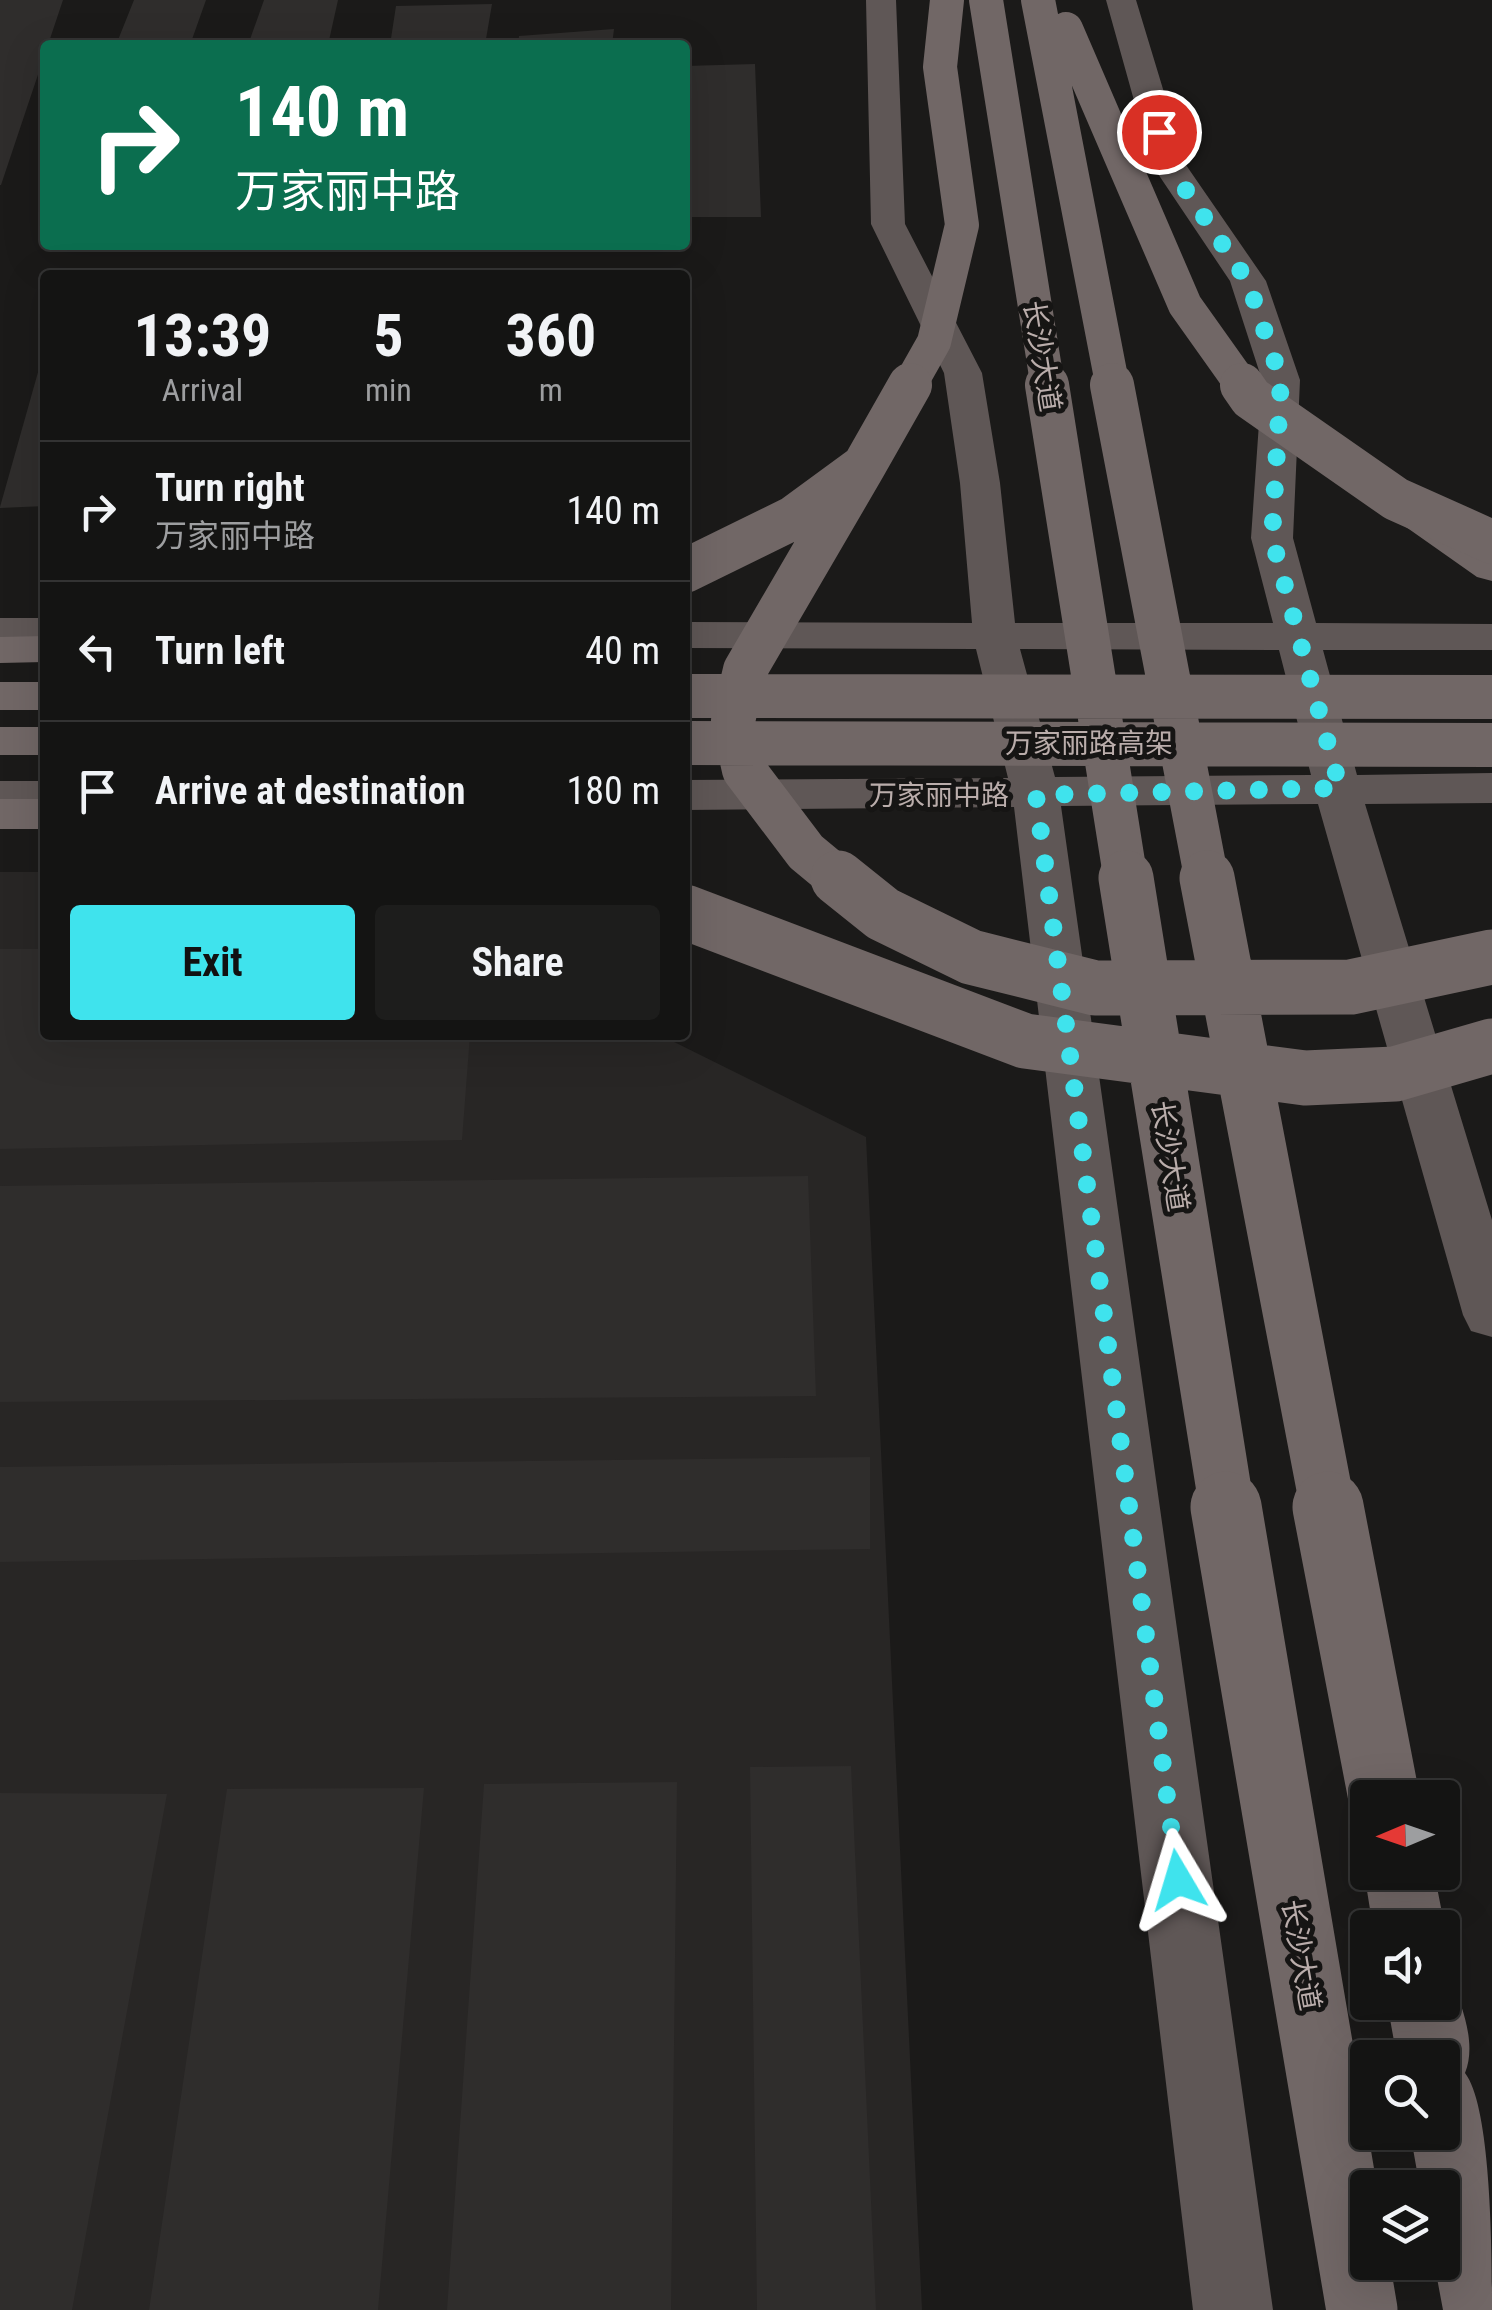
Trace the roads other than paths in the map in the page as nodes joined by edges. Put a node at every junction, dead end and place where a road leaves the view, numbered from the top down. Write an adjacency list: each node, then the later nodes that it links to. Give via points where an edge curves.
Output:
1 (881, 0): 15 (main road, via 888,224 963,373)
2 (947, 0): 7 (highway, bridge, via 940,67 962,225 934,342)
3 (986, 0): 43 (highway, 长沙大道, bridge, via 1247,1636)
4 (1038, 0): 40 (highway, bridge)
5 (1054, 0): 8 (highway, bridge, via 1185,304 1251,398)
6 (1121, 0): 16 (main road, via 1169,165 1248,282 1281,380 1272,538)
7 (864, 466): 11 (highway, bridge, via 793,518); 37 (highway, bridge, via 745,670 734,721 744,770 806,852 884,914 971,957 1095,988 1351,987)
8 (1396, 500): 9 (highway, bridge); 10 (highway, bridge)
9 (1492, 542)
10 (1492, 568)
11 (690, 569)
12 (0, 631): 13 (main road)
13 (40, 632)
14 (690, 635): 15 (main road)
15 (996, 636): 16 (main road); 30 (main road)
16 (1300, 637): 17 (main road); 28 (main road)
17 (1492, 637)
18 (40, 649): 19 (highway)
19 (0, 650)
20 (0, 696): 21 (highway)
21 (40, 696)
22 (690, 696): 23 (highway, 万家丽路高架, bridge)
23 (1492, 697)
24 (0, 741): 25 (highway)
25 (40, 741)
26 (690, 742): 27 (highway, 万家丽路高架, bridge)
27 (1492, 745)
28 (1340, 788): 29 (main road, 万家丽中路); 30 (main road, 万家丽中路); 39 (main road)
29 (1492, 788)
30 (1036, 795): 33 (main road, 万家丽中路); 42 (main road)
31 (0, 796): 32 (main road)
32 (40, 796)
33 (690, 796)
34 (0, 814): 35 (highway)
35 (40, 814)
36 (690, 914): 38 (highway, bridge, via 1025,1041 1305,1078 1395,1074)
37 (1492, 956)
38 (1492, 1046)
39 (1492, 1315)
40 (1381, 1780)
41 (1452, 2150): 44 (highway)
42 (1233, 2310)
43 (1362, 2310)
44 (1483, 2310)

